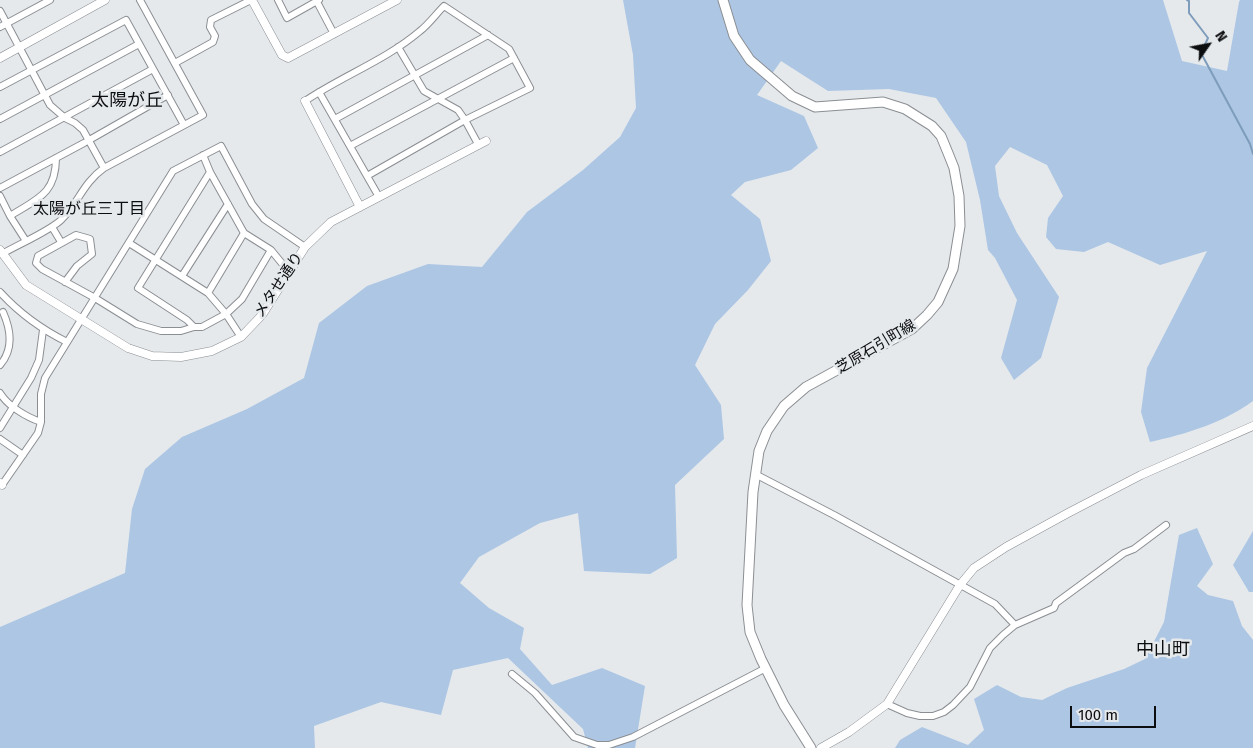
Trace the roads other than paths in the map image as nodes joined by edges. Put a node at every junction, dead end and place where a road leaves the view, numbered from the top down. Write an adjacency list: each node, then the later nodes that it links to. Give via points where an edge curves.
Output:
1 (50, 0): 10 (street)
2 (105, 0): 15 (street)
3 (140, 0): 19 (street)
4 (252, 0): 12 (street, via 282,55 288,58); 19 (street, via 211,20 215,36 213,42)
5 (278, 0): 6 (street, via 287,18)
6 (317, 0): 12 (street)
7 (397, 0): 12 (street)
8 (723, 0): 80 (main road, 芝原石引町線, via 734,36 750,60 792,96 816,107 883,102 905,109 932,126 941,136 954,168 959,196 960,226 954,269 938,302 912,329 806,387 784,406 767,431)
9 (0, 11): 10 (street)
10 (7, 23): 11 (street); 15 (street)
11 (0, 27)
12 (334, 34)
13 (488, 35): 16 (street, via 444,6 421,31); 18 (street, via 509,49); 22 (street)
14 (139, 44): 20 (street, via 126,20); 21 (street); 25 (street)
15 (20, 46): 17 (street); 20 (street)
16 (398, 47): 22 (street); 24 (street)
17 (0, 58)
18 (514, 58): 27 (street); 32 (street, via 530,88)
19 (175, 63): 33 (street, via 203,115)
20 (32, 69): 23 (street); 25 (street)
21 (153, 69): 26 (street); 29 (street)
22 (415, 75): 27 (street, via 424,91); 31 (street)
23 (0, 87)
24 (319, 92): 28 (street); 31 (street)
25 (45, 94): 29 (street, via 50,104); 30 (street)
26 (168, 95): 33 (street); 34 (street)
27 (438, 99): 32 (street, via 458,110); 36 (street)
28 (305, 101): 47 (street)
29 (64, 117): 34 (street, via 83,130); 37 (street)
30 (0, 119)
31 (335, 119): 36 (street)
32 (465, 120): 35 (street); 42 (street)
33 (184, 125): 40 (street)
34 (89, 140): 39 (street); 40 (street)
35 (482, 143): 45 (street, メタせ通り)
36 (350, 146): 42 (street)
37 (0, 152)
38 (203, 155): 41 (street); 53 (street, via 173,171); 54 (street, via 221,146 252,204 264,219)
39 (56, 158): 43 (street); 48 (street, via 54,177 48,189)
40 (104, 168): 49 (street)
41 (210, 172): 46 (street); 57 (street)
42 (367, 176): 45 (street)
43 (0, 188)
44 (0, 196): 48 (street)
45 (379, 197): 47 (street, メタせ通り)
46 (228, 204): 50 (street); 59 (street)
47 (360, 207): 54 (street, メタせ通り, via 331,222)
48 (10, 216): 51 (street)
49 (52, 227): 51 (street); 52 (street)
50 (244, 233): 55 (street); 62 (street)
51 (26, 240): 56 (street)
52 (62, 242): 60 (street, via 38,256 36,263); 60 (street, via 76,235 90,240 92,254 77,266)
53 (129, 243): 57 (street); 63 (street)
54 (305, 247): 58 (street, メタせ通り)
55 (271, 250): 58 (street); 66 (street, via 242,299)
56 (1, 253): 67 (street, メタせ通り, via 26,286)
57 (156, 261): 59 (street); 68 (street, via 138,288)
58 (289, 272): 70 (street, メタせ通り, via 262,315)
59 (182, 276): 62 (street)
60 (66, 282): 63 (street)
61 (0, 292): 64 (street)
62 (208, 292): 66 (street)
63 (95, 298): 67 (street); 68 (street, via 137,324 161,331)
64 (12, 306): 65 (street); 69 (street)
65 (2, 313): 72 (street, via 9,325 10,338 8,352)
66 (226, 314): 68 (street, via 202,327); 70 (street)
67 (80, 320): 70 (street, メタせ通り, via 128,348 152,356 181,358 212,351); 71 (street)
68 (194, 327)
69 (43, 330): 71 (street); 74 (street, via 39,360 32,378)
70 (241, 337)
71 (67, 342): 75 (street, via 45,378 41,394)
72 (0, 365)
73 (0, 393): 74 (street)
74 (13, 406): 75 (street); 77 (street)
75 (41, 422): 79 (street, via 38,433)
76 (1253, 426): 83 (street, via 1141,475 1068,513 974,568)
77 (0, 428)
78 (0, 439): 79 (street)
79 (23, 455): 81 (street)
80 (755, 474): 83 (street); 85 (main road, 芝原石引町線, via 748,605 750,632)
81 (1, 484)
82 (1166, 525): 84 (street, via 1056,603 1054,608)
83 (960, 584): 84 (street, via 995,604); 87 (street)
84 (1015, 625): 87 (street, via 990,648 970,687 944,712 920,716)
85 (766, 668): 86 (street, via 633,737 609,745 574,738 535,693); 88 (main road, 芝原石引町線)
86 (512, 674)
87 (887, 704): 89 (street, via 850,732)
88 (811, 748)
89 (821, 748)

